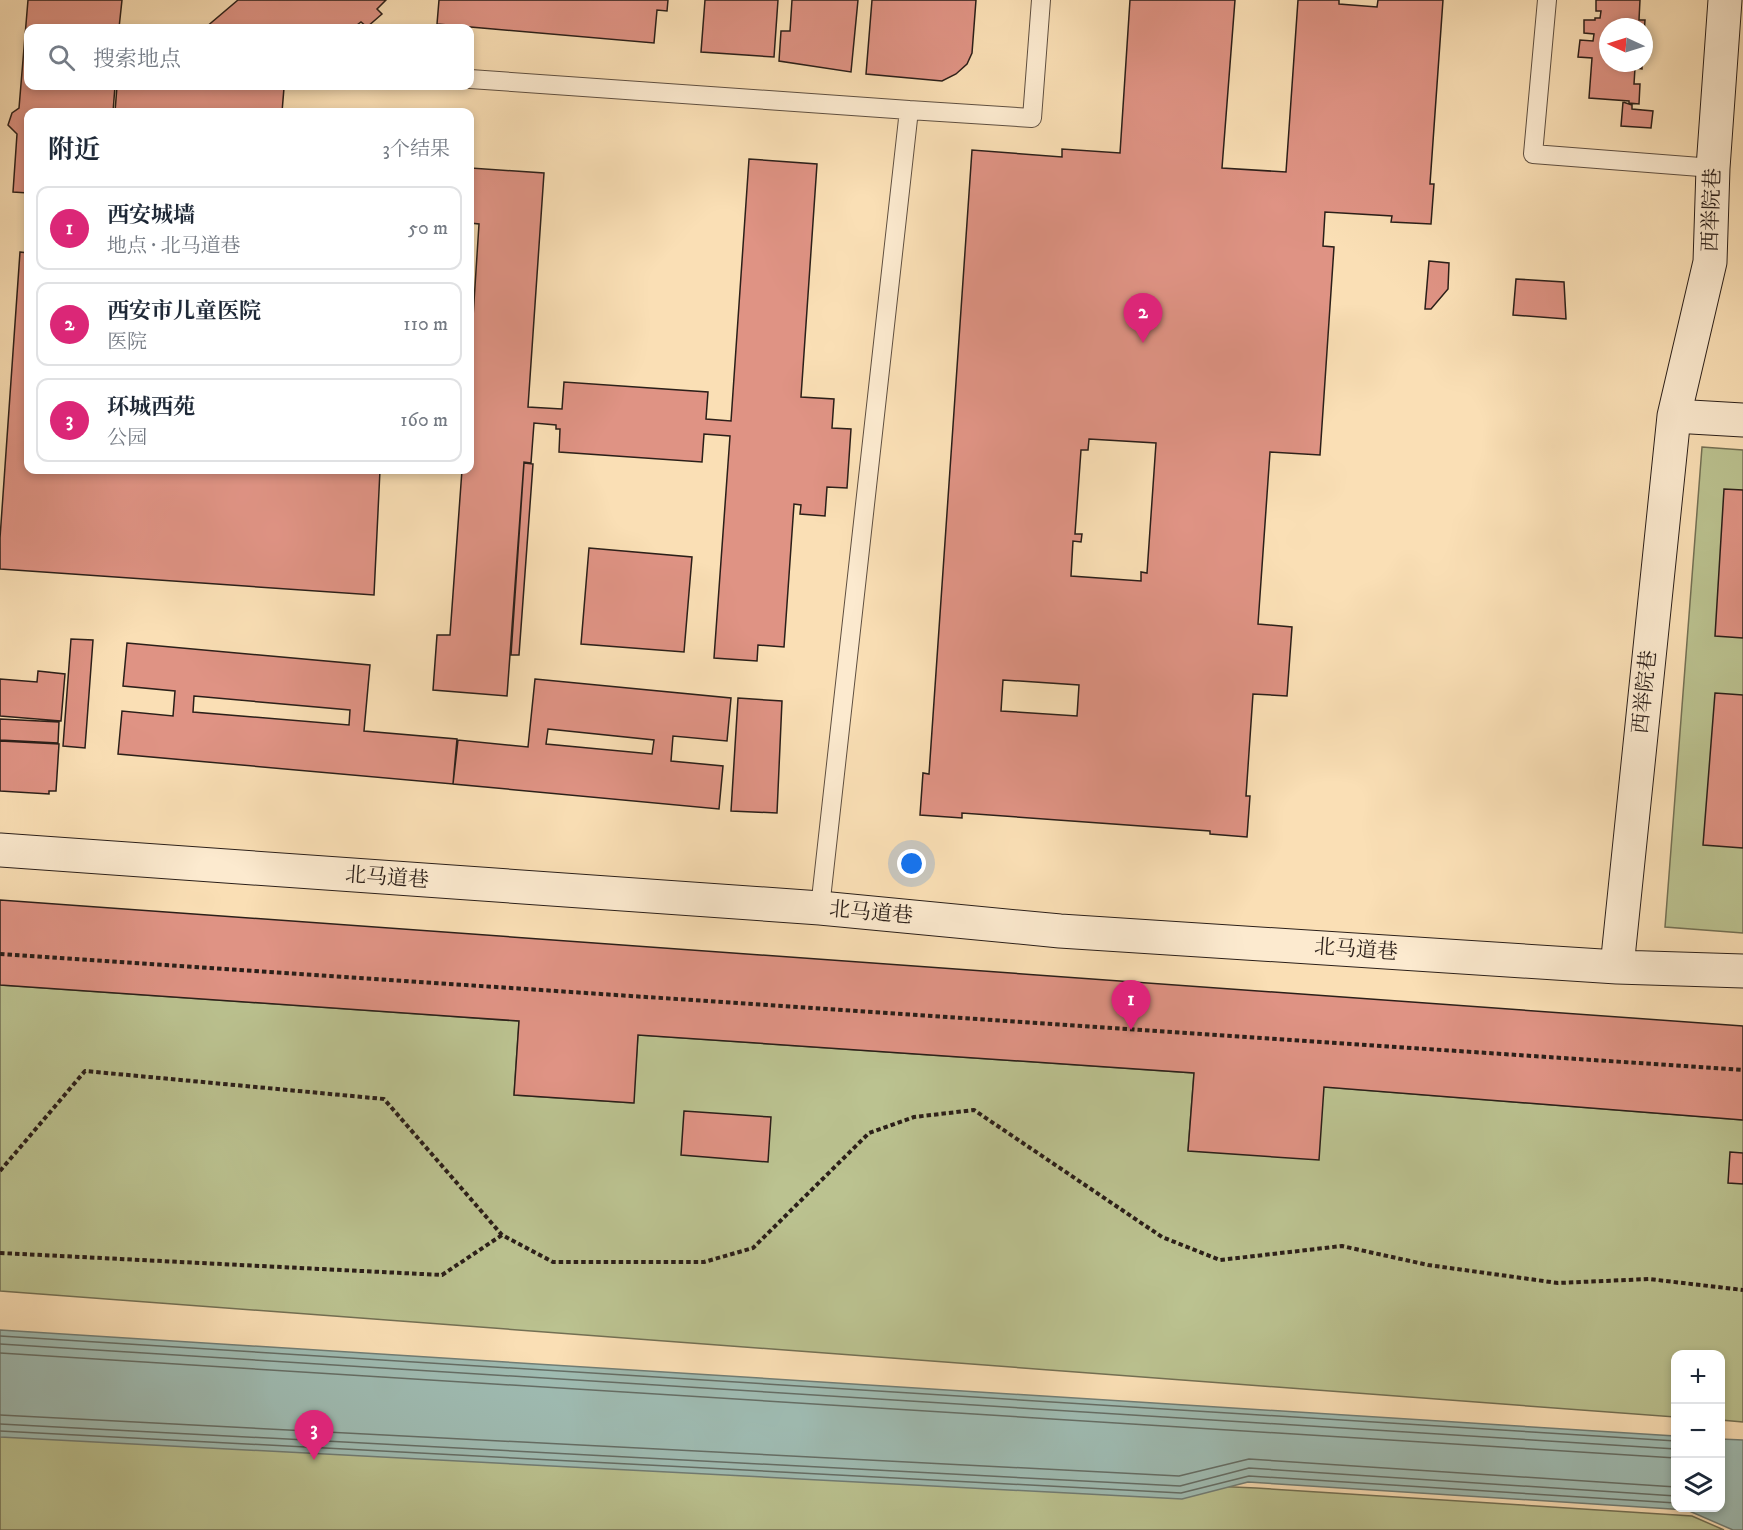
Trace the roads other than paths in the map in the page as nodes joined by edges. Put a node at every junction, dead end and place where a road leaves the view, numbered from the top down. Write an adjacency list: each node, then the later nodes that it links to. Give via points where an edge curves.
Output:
1 (1041, 0): 5 (lane, via 1032,118)
2 (1547, 0): 6 (lane, via 1533,154)
3 (1725, 0): 6 (street, 西举院巷)
4 (474, 79): 5 (lane)
5 (909, 110): 10 (lane)
6 (1713, 168): 7 (street, 西举院巷, via 1710,262)
7 (1674, 416): 8 (street); 11 (street, 西举院巷)
8 (1743, 420)
9 (0, 850): 10 (street, 北马道巷)
10 (820, 908): 11 (street, 北马道巷, via 1060,931)
11 (1617, 967): 12 (street, 北马道巷)
12 (1743, 971)

